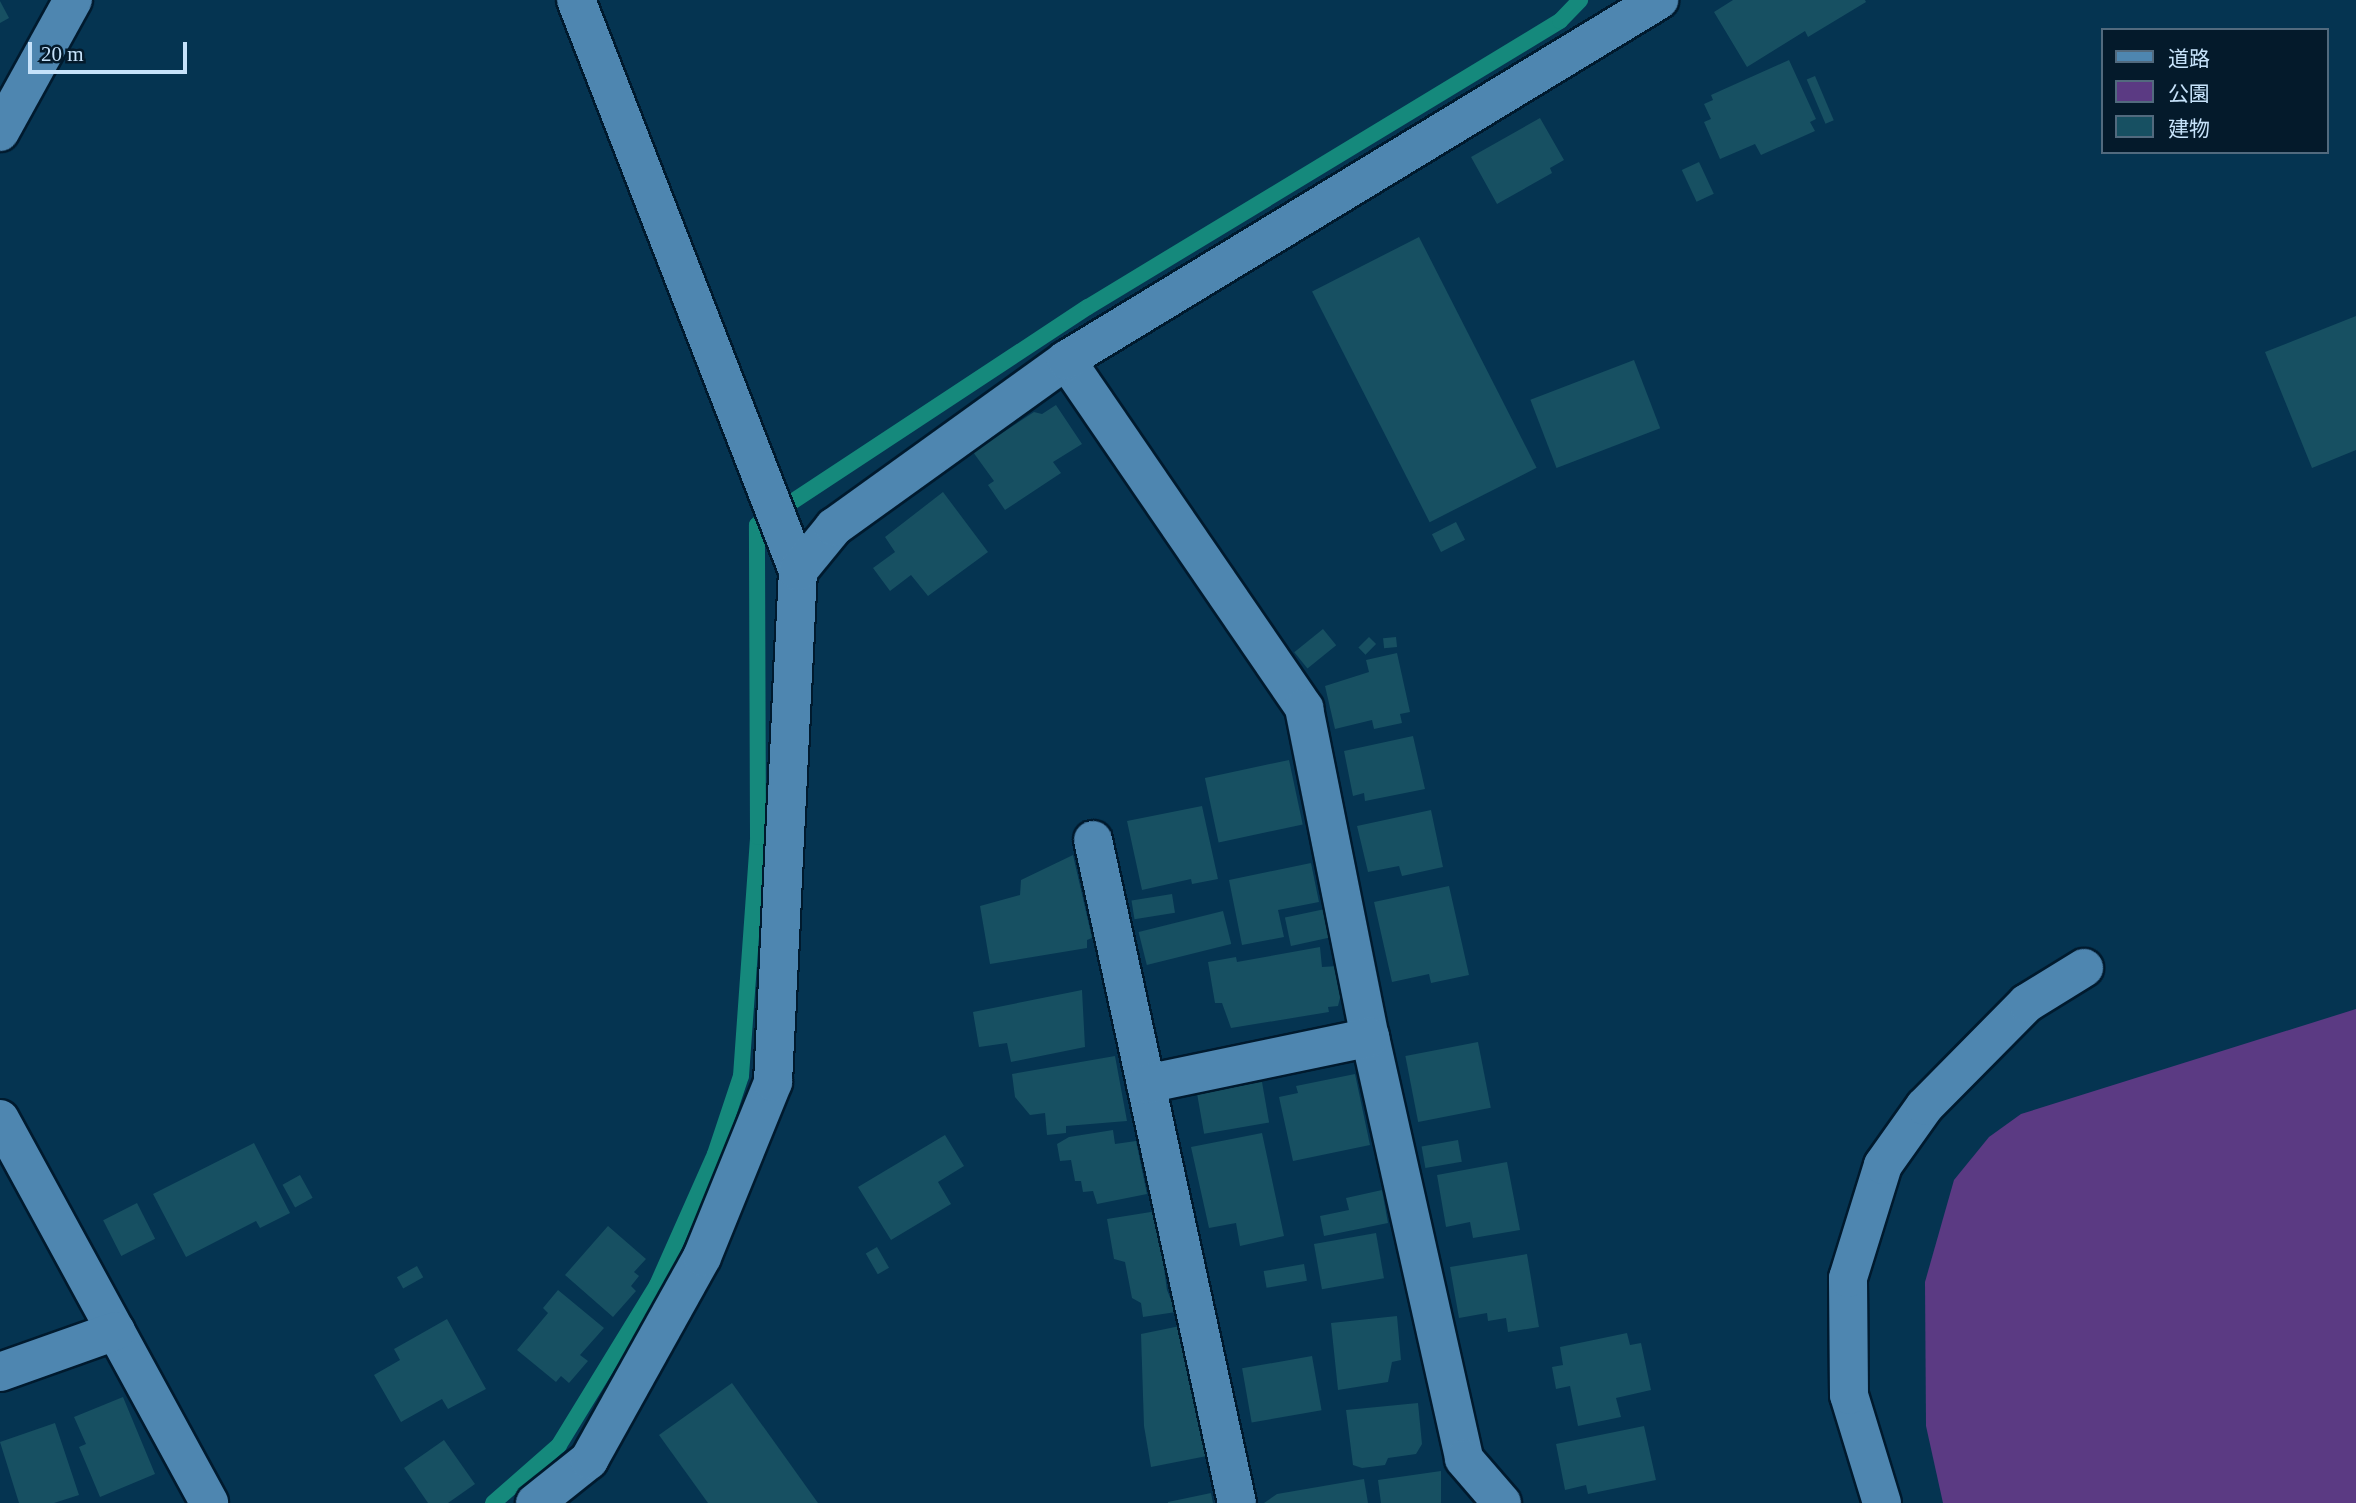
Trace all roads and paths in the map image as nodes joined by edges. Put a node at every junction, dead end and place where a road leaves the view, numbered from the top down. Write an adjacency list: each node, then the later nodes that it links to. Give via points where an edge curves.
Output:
1 (73, 0): 4 (street)
2 (576, 0): 6 (street)
3 (1659, 0): 5 (street)
4 (0, 132)
5 (1066, 360): 6 (street, via 834,527); 9 (street, via 1304,708)
6 (798, 571): 15 (street, via 772,1082 702,1257 589,1460)
7 (1093, 840): 10 (street)
8 (2084, 968): 18 (street, via 2026,1003 1925,1106 1883,1165 1848,1278 1849,1395)
9 (1370, 1037): 10 (street); 17 (street, via 1464,1460)
10 (1146, 1084): 16 (street)
11 (0, 1119): 12 (street)
12 (116, 1331): 13 (street); 14 (street)
13 (0, 1373)
14 (209, 1503)
15 (535, 1503)
16 (1237, 1503)
17 (1502, 1503)
18 (1882, 1503)

